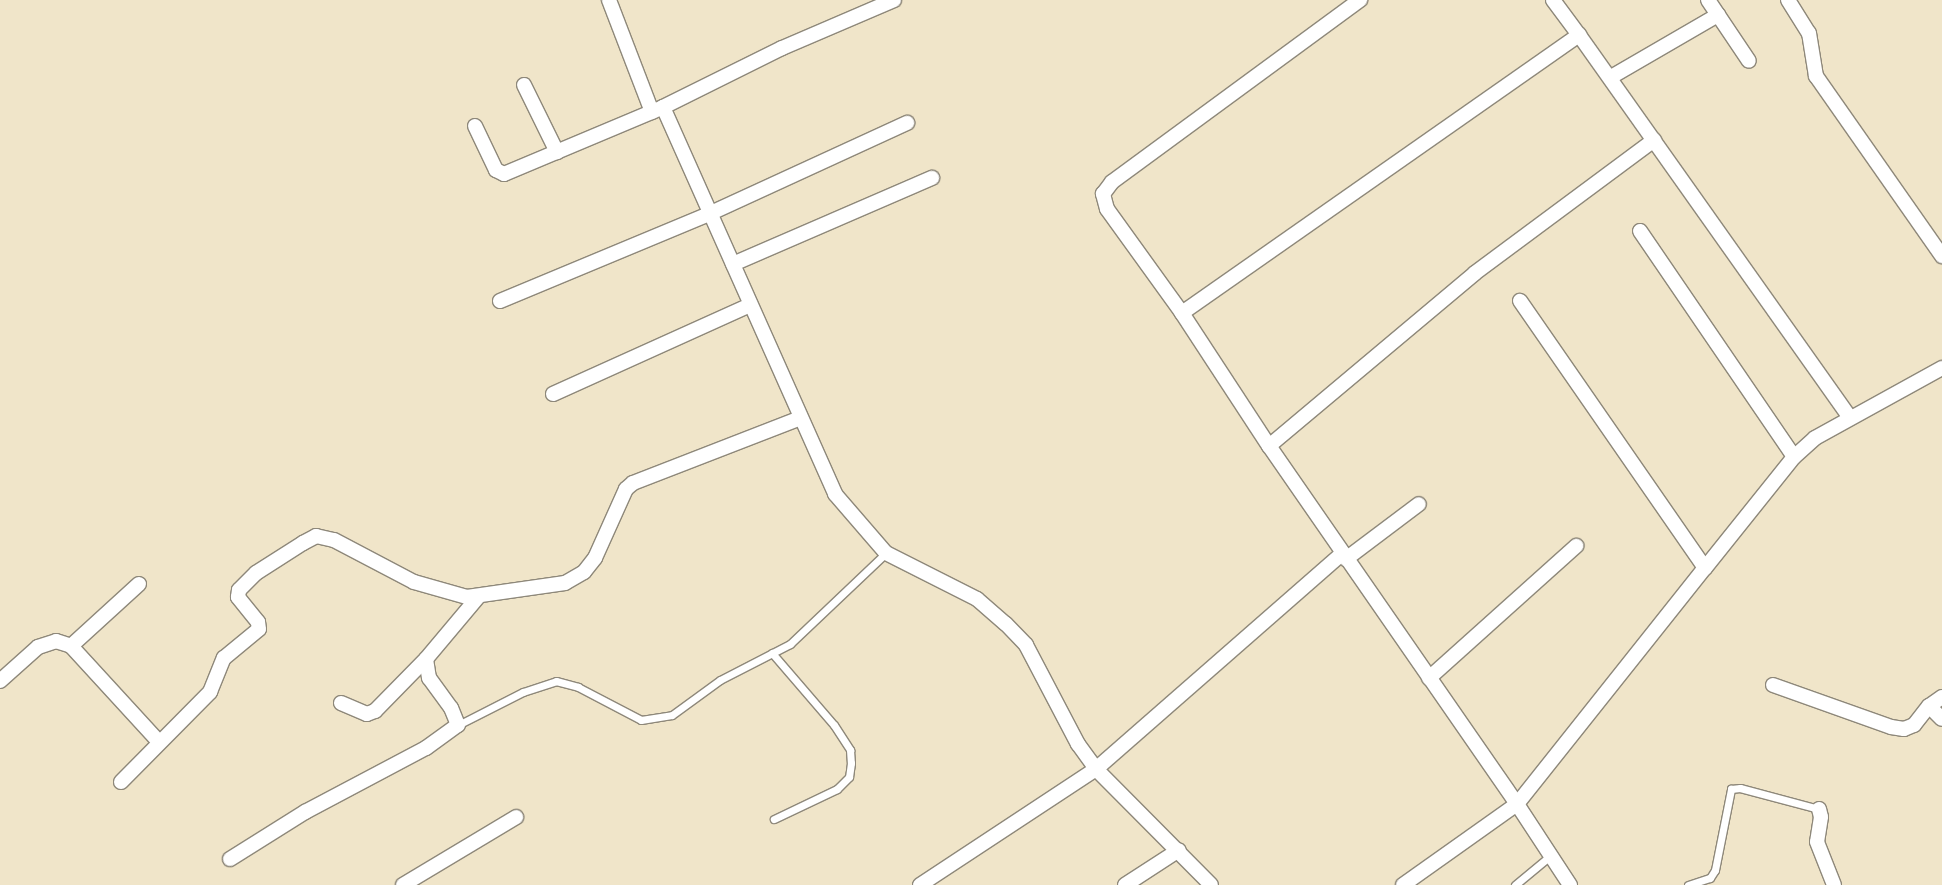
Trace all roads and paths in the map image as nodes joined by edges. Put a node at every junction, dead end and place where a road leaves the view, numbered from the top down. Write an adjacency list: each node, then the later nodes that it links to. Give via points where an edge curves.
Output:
1 (609, 0): 12 (street)
2 (894, 0): 12 (street, via 782,48)
3 (1360, 0): 25 (street, via 1112,182 1102,194 1107,208)
4 (1553, 0): 8 (street)
5 (1708, 0): 7 (street)
6 (1788, 0): 20 (street, via 1809,33 1816,76)
7 (1718, 16): 9 (street); 10 (street)
8 (1579, 35): 10 (street); 25 (street)
9 (1749, 61)
10 (1611, 77): 15 (street)
11 (524, 85): 16 (street)
12 (658, 109): 16 (street); 18 (street)
13 (907, 122): 18 (street)
14 (475, 126): 16 (street, via 500,173)
15 (1654, 140): 28 (street); 30 (street, via 1475,273)
16 (557, 152)
17 (932, 178): 21 (street)
18 (711, 214): 21 (street); 22 (street)
19 (1640, 231): 31 (street)
20 (1942, 256)
21 (734, 264): 24 (street)
22 (500, 301)
23 (1520, 301): 36 (street)
24 (750, 305): 27 (street); 29 (street)
25 (1182, 313): 30 (street)
26 (1942, 368): 28 (street)
27 (553, 394)
28 (1849, 417): 31 (street, via 1815,438)
29 (801, 418): 34 (street, via 835,494); 38 (street, via 633,483 626,489 595,558 576,578)
30 (1269, 446): 35 (street)
31 (1794, 457): 36 (street)
32 (1419, 504): 35 (street)
33 (1576, 546): 42 (street)
34 (886, 553): 40 (lane, via 790,644); 51 (street, via 977,599 1006,624 1026,645 1078,744)
35 (1344, 557): 42 (street); 51 (street)
36 (1705, 568): 53 (street)
37 (139, 584): 39 (street)
38 (478, 597): 41 (street); 50 (street, via 444,592 414,582 334,540 316,536 256,573 239,590 238,597 258,622 259,629 224,658 210,692)
39 (71, 646): 43 (street, via 56,641 38,647); 50 (street)
40 (772, 653): 49 (lane, via 720,680 687,706 657,719 641,720 628,716 578,687 556,681 523,692); 56 (lane, via 834,725 850,750 851,763 849,777 837,789)
41 (426, 659): 46 (street, via 375,710 367,714); 49 (street, via 429,678 451,708)
42 (1429, 678): 53 (street)
43 (0, 681)
44 (1773, 684): 47 (street, via 1904,729 1914,725)
45 (1942, 697): 47 (street)
46 (341, 703)
47 (1929, 706): 48 (street)
48 (1942, 720)
49 (458, 726): 59 (street, via 426,748 305,812)
50 (159, 742): 52 (street)
51 (1096, 769): 57 (street); 61 (street)
52 (121, 782)
53 (1517, 804): 58 (street); 64 (street)
54 (1819, 809): 67 (lane, via 1740,788 1731,789 1715,870 1710,878); 68 (street, via 1817,842)
55 (516, 817): 60 (street)
56 (774, 819)
57 (1179, 850): 62 (street); 63 (street)
58 (1550, 856): 65 (lane); 66 (street)
59 (230, 858)
60 (403, 885)
61 (920, 885)
62 (1125, 885)
63 (1211, 885)
64 (1403, 885)
65 (1515, 885)
66 (1570, 885)
67 (1688, 885)
68 (1834, 885)

